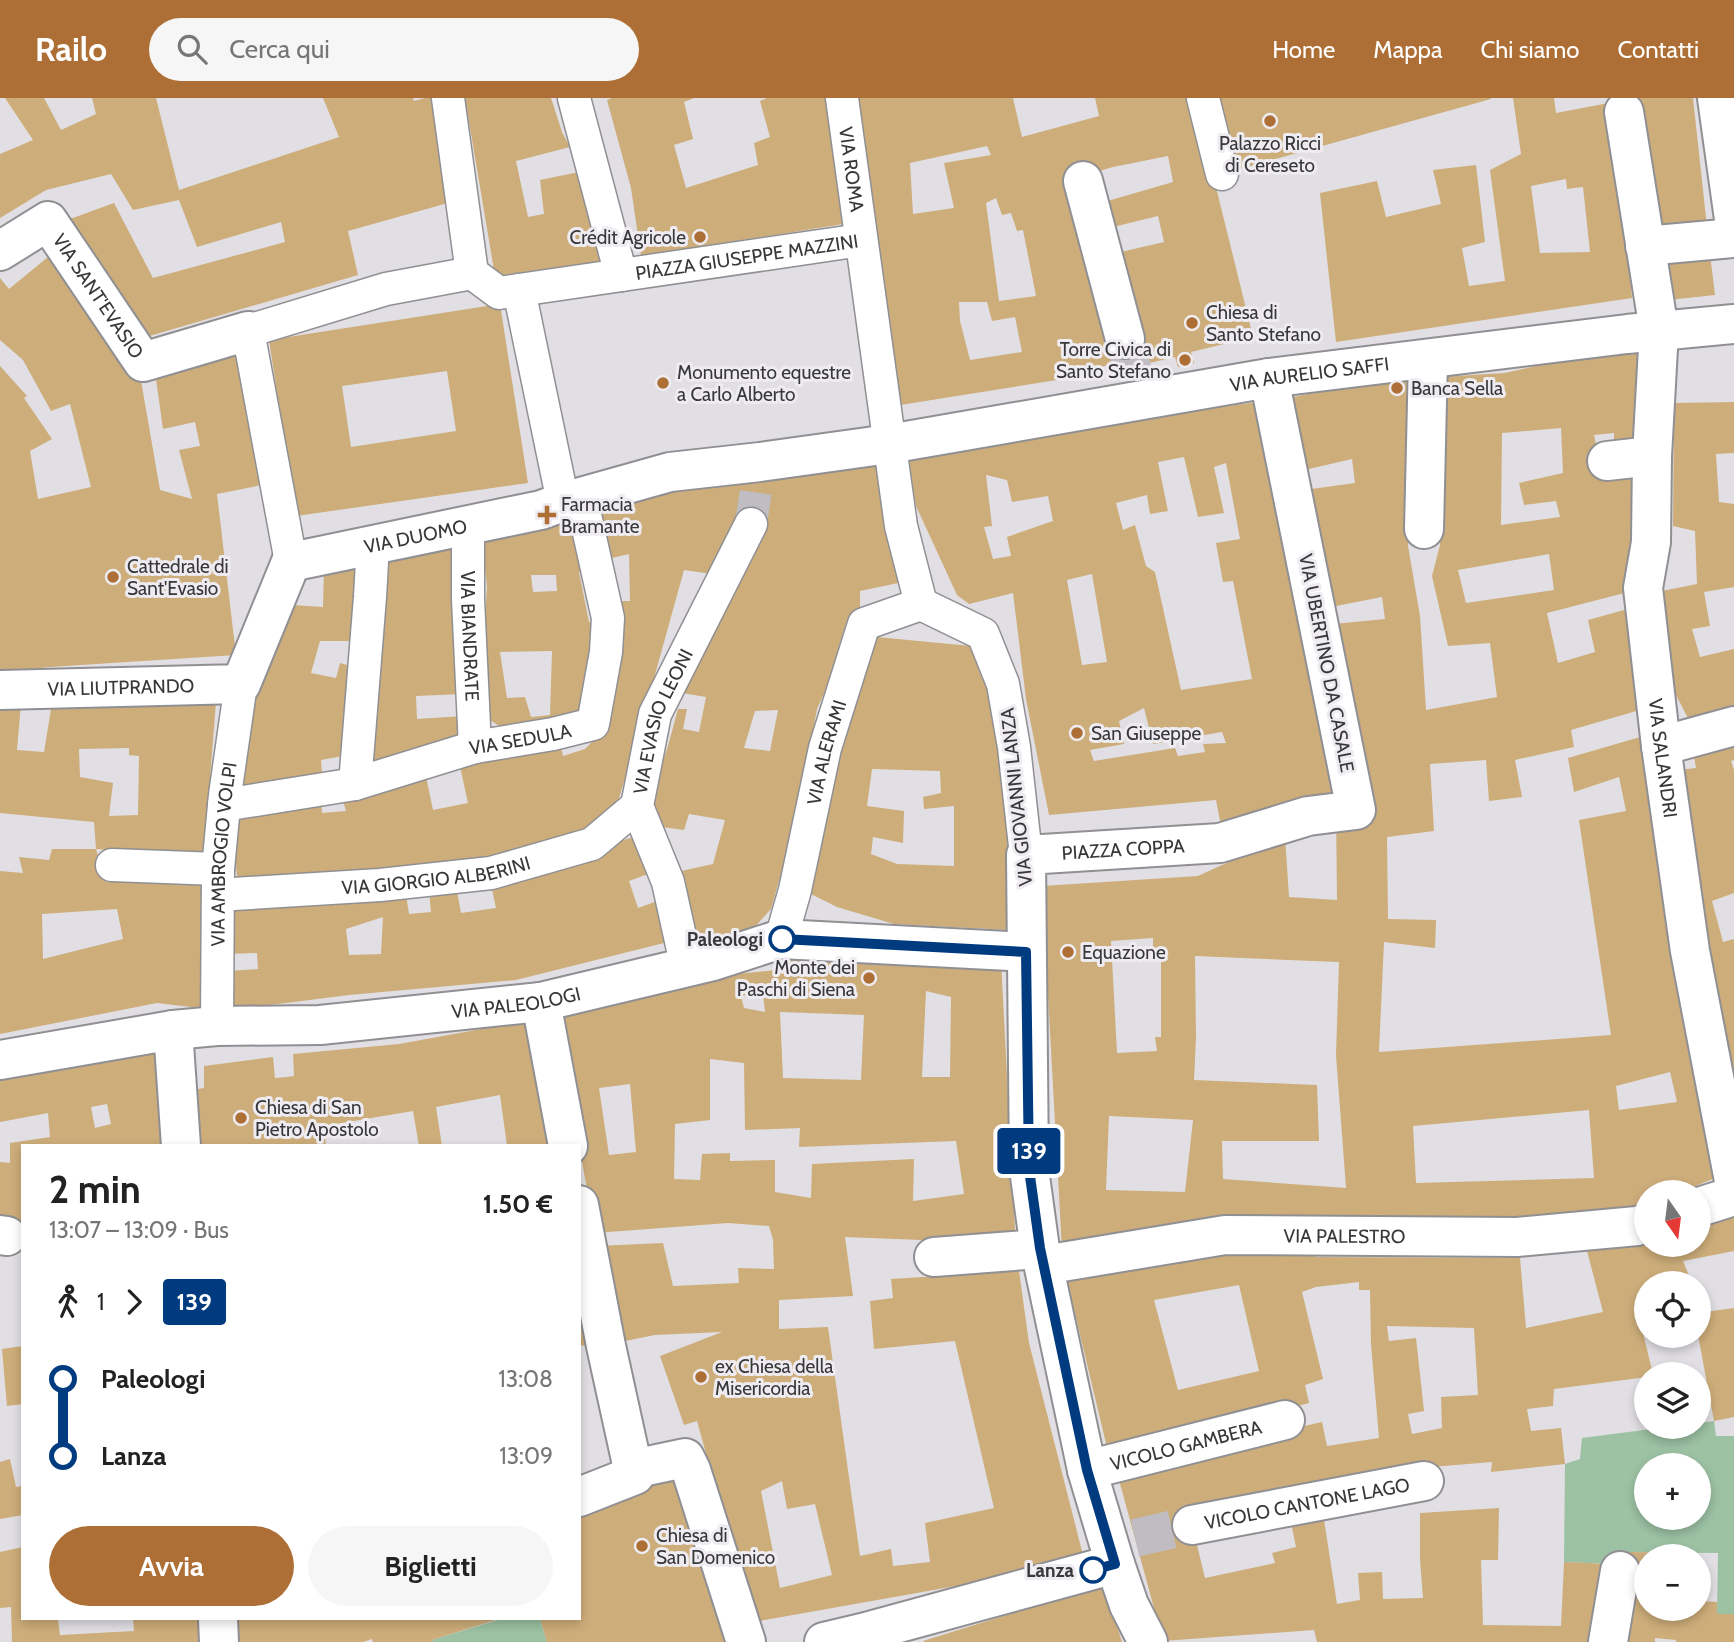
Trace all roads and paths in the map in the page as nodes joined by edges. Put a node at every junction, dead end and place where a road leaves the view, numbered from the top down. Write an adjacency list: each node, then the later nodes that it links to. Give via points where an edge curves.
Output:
1 (574, 98): 15 (street)
2 (842, 98): 11 (street, VIA ROMA)
3 (1203, 98): 7 (street)
4 (1717, 98): 9 (street)
5 (449, 100): 14 (street)
6 (1624, 112): 12 (street, VIA SALANDRI)
7 (1222, 174)
8 (1083, 181): 20 (street)
9 (1734, 219)
10 (1734, 238): 12 (street)
11 (861, 240): 15 (street, PIAZZA GIUSEPPE MAZZINI); 23 (street, PIAZZA GIUSEPPE MAZZINI)
12 (1645, 246): 18 (street, VIA SALANDRI)
13 (0, 251): 19 (street, VIA SANT'EVASIO, via 48,221 143,362)
14 (472, 274): 16 (street, PIAZZA GIUSEPPE MAZZINI, via 499,293); 19 (street, VIA SANT'EVASIO, via 386,289)
15 (621, 275): 16 (street, PIAZZA GIUSEPPE MAZZINI)
16 (519, 290): 26 (street)
17 (1734, 324): 18 (street, VIA AURELIO SAFFI)
18 (1659, 330): 21 (street, VIA AURELIO SAFFI); 24 (street, VIA SALANDRI)
19 (248, 331): 31 (street)
20 (1125, 339)
21 (1428, 359): 22 (street, VIA AURELIO SAFFI); 29 (street)
22 (1269, 378): 23 (street, VIA AURELIO SAFFI); 41 (street, VIA UBERTINO DA CASALE, via 1356,810 1308,816)
23 (890, 444): 26 (street, via 670,472); 32 (street, via 901,526)
24 (1652, 456): 25 (street); 36 (street, VIA SALANDRI, via 1651,542 1643,589)
25 (1607, 461)
26 (561, 503): 28 (street, VIA DUOMO); 37 (street, VIA SEDULA, via 607,618 593,724)
27 (751, 524): 40 (street, VIA EVASIO LEONI, via 655,714)
28 (468, 526): 30 (street, VIA DUOMO); 37 (street, VIA BIANDRATE)
29 (1424, 529)
30 (373, 544): 31 (street, VIA DUOMO); 38 (street)
31 (291, 562): 33 (street)
32 (920, 604): 42 (street, VIA GIOVANNI LANZA, via 995,628); 45 (street, VIA ALERAMI, via 864,624 825,748)
33 (241, 684): 34 (street, VIA LIUTPRANDO); 39 (street, VIA AMBROGIO VOLPI)
34 (0, 690)
35 (1734, 726): 36 (street)
36 (1661, 746): 54 (street, VIA SALANDRI, via 1690,951)
37 (475, 747): 38 (street, VIA SEDULA)
38 (355, 784): 39 (street, VIA SEDULA)
39 (224, 805): 44 (street, VIA AMBROGIO VOLPI)
40 (637, 806): 44 (street, VIA GIORGIO ALBERINI, via 592,844 491,873 380,885); 47 (street, VIA EVASIO LEONI, via 668,882)
41 (1220, 843): 42 (street, PIAZZA COPPA)
42 (1026, 855): 46 (street, VIA GIOVANNI LANZA)
43 (112, 865): 44 (street, VIA GIORGIO ALBERINI)
44 (218, 882): 49 (street, VIA AMBROGIO VOLPI)
45 (781, 939): 46 (street, VIA PALEOLOGI); 47 (street, VIA PALEOLOGI)
46 (1026, 952): 60 (street, VIA GIOVANNI LANZA, via 1029,1169)
47 (687, 968): 48 (street, VIA PALEOLOGI)
48 (541, 1002): 49 (street, VIA PALEOLOGI, via 320,1025); 53 (street)
49 (217, 1026): 50 (street, VIA PALEOLOGI)
50 (173, 1030): 51 (street, VIA PALEOLOGI); 52 (street)
51 (0, 1060)
52 (181, 1144)
53 (568, 1144)
54 (1734, 1181)
55 (1734, 1196): 56 (street)
56 (1712, 1203)
57 (581, 1215): 62 (street)
58 (1634, 1226): 60 (street, VIA PALESTRO, via 1517,1237 1225,1235)
59 (934, 1257): 60 (street, VIA PALESTRO)
60 (1042, 1257): 63 (street, VIA GIOVANNI LANZA)
61 (1285, 1420): 63 (street, VICOLO GAMBERA)
62 (633, 1469): 65 (street, via 635,1475); 71 (street, via 685,1458)
63 (1087, 1470): 67 (street, VIA GIOVANNI LANZA)
64 (1424, 1481): 66 (street, VICOLO CANTONE LAGO)
65 (581, 1496)
66 (1192, 1525)
67 (1120, 1549): 72 (street); 73 (street, VIA GIOVANNI LANZA, via 1129,1605)
68 (1620, 1571): 74 (street)
69 (218, 1620): 70 (street)
70 (219, 1642)
71 (746, 1642)
72 (824, 1642)
73 (1148, 1642)
74 (1608, 1642)

